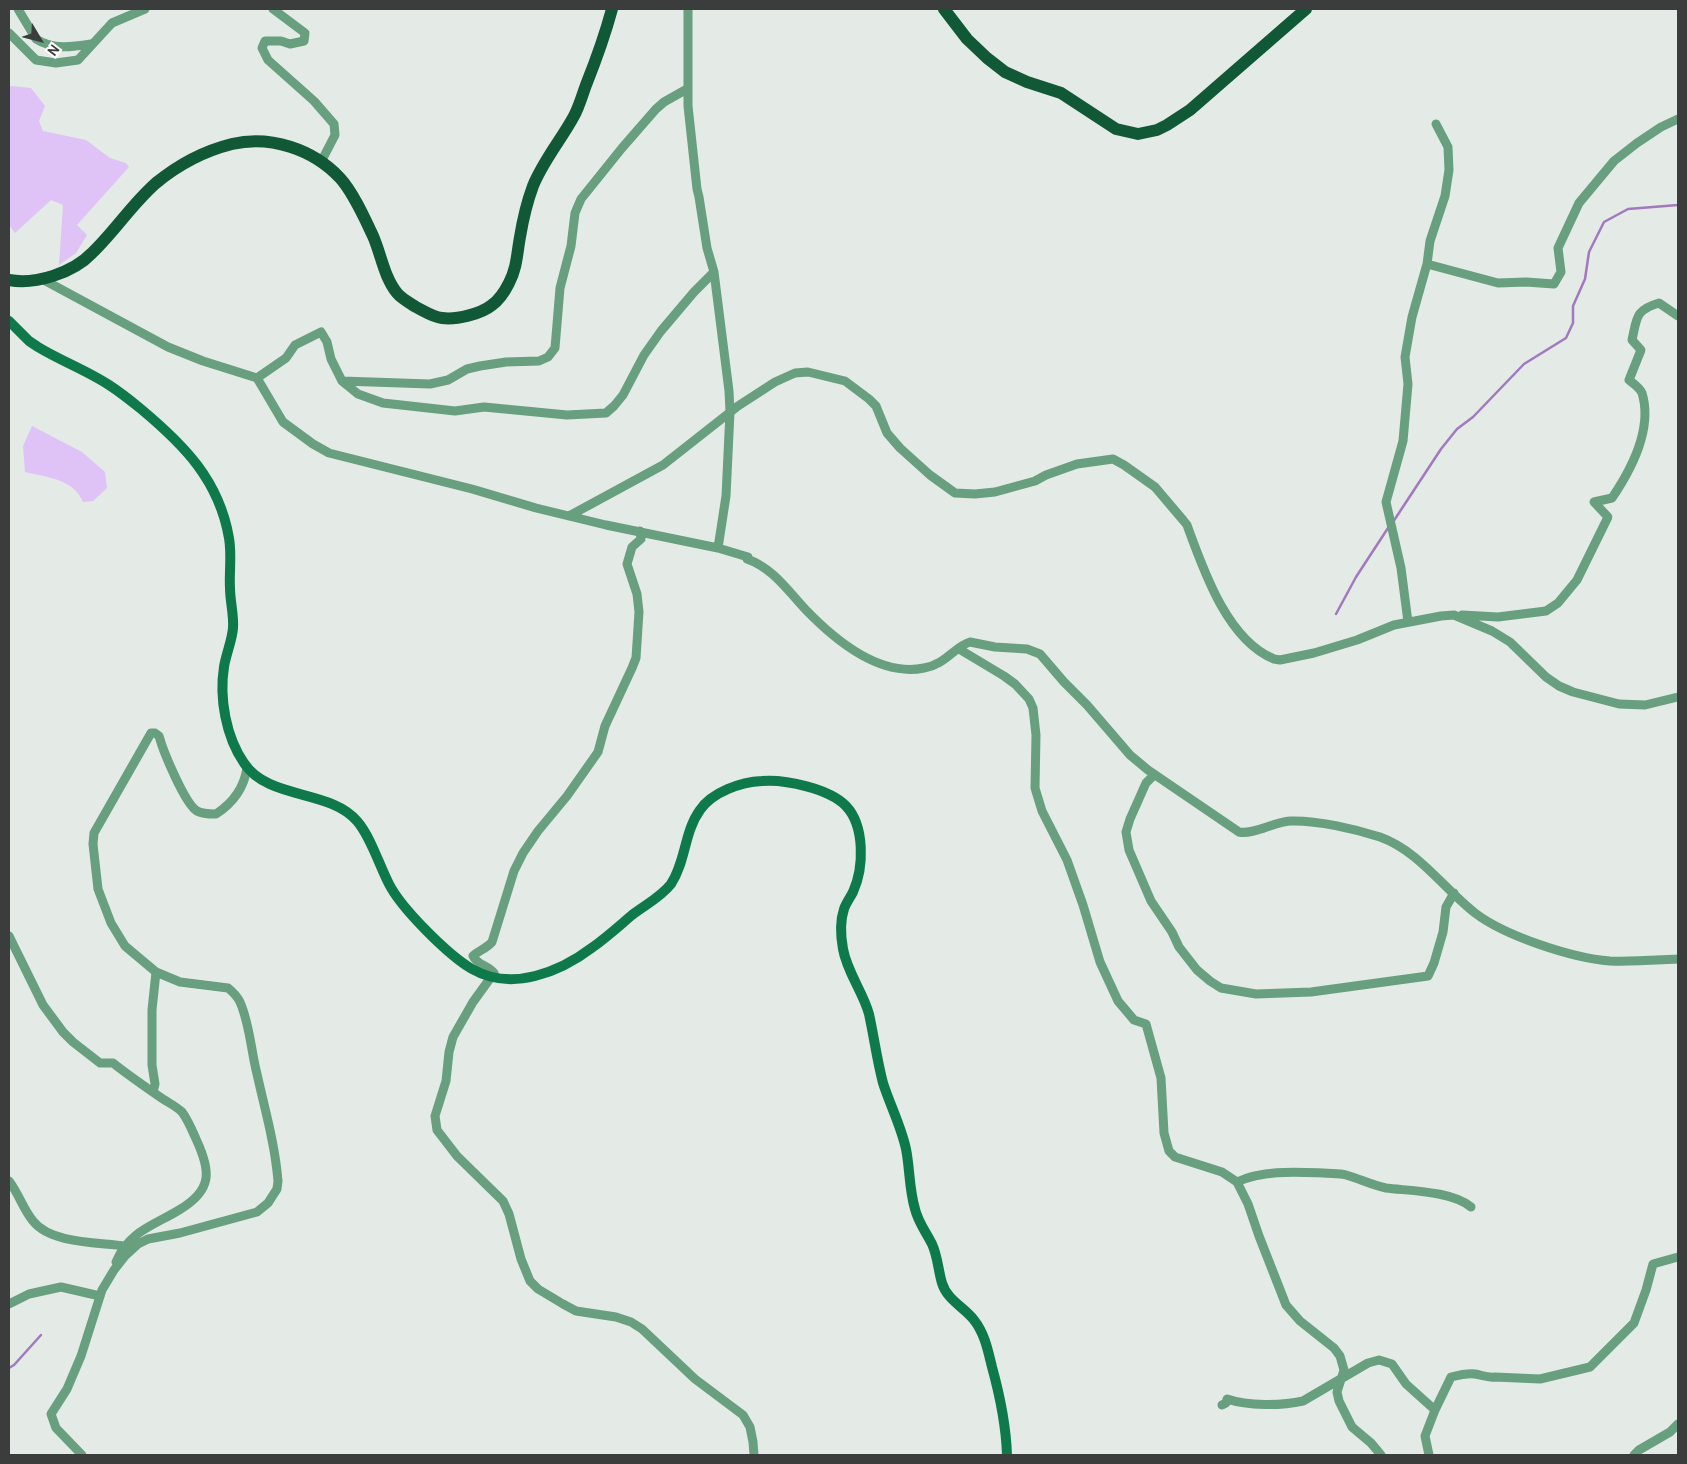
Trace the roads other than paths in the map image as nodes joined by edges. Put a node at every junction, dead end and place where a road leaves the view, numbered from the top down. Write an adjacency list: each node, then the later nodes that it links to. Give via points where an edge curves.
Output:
1 (18, 9): 9 (street, via 40,42 64,48)
2 (145, 9): 9 (street, via 112,23)
3 (273, 9): 13 (street, via 305,33 304,41 290,44 265,41 262,48 268,60 314,101 334,124 335,135)
4 (612, 9): 13 (main road, via 575,116 533,186 525,211 517,266 491,307 464,317 442,318 406,300 389,279 361,210 341,178)
5 (688, 9): 10 (street)
6 (944, 9): 7 (main road, via 967,39 1005,72 1061,93 1116,129 1138,134 1168,125 1190,110)
7 (1306, 9)
8 (9, 33): 9 (street, via 36,60 56,63 78,60)
9 (91, 44)
10 (687, 89): 15 (street, via 697,189); 21 (street, via 656,109 581,199 560,288 554,348 548,357 539,361 480,366 430,384)
11 (1678, 119): 14 (street, via 1661,127 1614,161 1579,203 1558,248 1561,272 1554,284 1498,283)
12 (1436, 124): 14 (street, via 1448,147 1449,170)
13 (321, 162): 16 (main road, via 302,150 267,140 232,144 198,156 156,183 91,255)
14 (1427, 264): 27 (street, via 1405,357 1408,384 1403,441 1386,502 1401,568)
15 (714, 272): 21 (street, via 661,331 623,395 606,413 567,415 484,407 455,410 392,405 358,394); 22 (street)
16 (42, 279): 17 (main road); 20 (street, via 168,347)
17 (9, 280)
18 (1678, 316): 26 (street, via 1659,303 1646,307 1638,316 1632,340 1641,350 1629,380 1642,392 1645,415 1638,452 1612,498 1594,502 1608,517 1577,580 1546,612 1498,617)
19 (9, 321): 30 (main road, via 29,341 114,388 160,424 176,439 215,493 229,536 233,617 222,679 224,708 228,732)
20 (257, 378): 21 (street, via 286,358 295,344 320,332 324,334); 23 (street, via 283,422 322,450)
21 (342, 381)
22 (730, 412): 23 (street, via 663,465); 25 (street, via 726,496); 27 (street, via 774,382 795,373 814,372 845,381 876,406 887,433 911,460 960,494 995,492 1035,481 1076,464 1113,459 1155,487 1184,520 1202,569 1233,624 1247,641 1274,659 1314,654)
23 (569, 516): 24 (street)
24 (640, 531): 25 (street); 36 (street, via 641,539 632,547 627,564 639,603 636,658 605,726 598,752 525,849 514,871 492,942 473,956 491,969 494,973)
25 (718, 548): 28 (street, via 748,557 747,560 759,564 787,586 807,611 838,639 864,657 900,669 925,668 943,661)
26 (1454, 615): 27 (street); 29 (street, via 1510,642 1546,678 1573,692 1619,704 1645,705)
27 (1408, 622)
28 (959, 649): 31 (street, via 970,642 1027,649 1040,654 1130,755); 39 (street, via 1016,684 1033,708 1035,788 1042,811 1067,860 1100,962 1118,1001 1134,1020 1146,1024 1161,1078 1164,1133 1169,1151 1178,1158 1222,1172)
29 (1678, 697)
30 (247, 768): 35 (street, via 246,780 228,804 216,814 198,812 173,774 159,736 151,732 94,833 98,889 109,918 125,946); 36 (main road, via 273,786 328,803 354,817 403,904 454,955)
31 (1154, 775): 32 (street, via 1243,833 1274,824 1302,821 1380,837 1414,856); 32 (street, via 1146,783 1130,819 1126,832 1129,850 1151,902 1179,947 1197,970 1222,988 1256,994 1311,992 1428,976 1441,940 1446,907)
32 (1454, 893): 34 (street, via 1491,923 1562,951 1610,961)
33 (9, 936): 37 (street, via 43,1005 73,1042 100,1063 113,1063)
34 (1678, 959)
35 (156, 972): 37 (street, via 152,1010); 43 (street, via 180,982 228,988 240,1002 271,1129 278,1185 266,1206 257,1212 148,1239 134,1247)
36 (492, 978): 51 (street, via 473,1002 453,1037 446,1081 435,1116 437,1130 457,1156 503,1201 528,1277 538,1288 576,1310 616,1317 642,1329 695,1379 743,1415 750,1426); 52 (main road, via 529,977 563,964 596,946 663,892 679,867 696,816 706,802 722,792 765,780 818,790 842,802 855,818 861,852 858,877 842,913 844,954 869,1014 881,1074 906,1149 914,1208 934,1249 943,1288 973,1319 985,1342 1002,1407)
37 (153, 1092): 41 (street, via 178,1109 187,1120 202,1154 207,1177 190,1203 145,1228)
38 (9, 1182): 41 (street, via 33,1222 50,1234 62,1239)
39 (1237, 1182): 40 (street, via 1279,1172 1345,1174 1378,1186 1431,1192); 46 (street, via 1286,1305 1338,1352 1344,1370)
40 (1471, 1206)
41 (125, 1246): 43 (street)
42 (1678, 1256): 48 (street, via 1653,1264 1634,1323 1590,1367 1540,1379 1488,1378 1473,1373 1457,1375 1451,1377)
43 (114, 1270): 44 (street)
44 (100, 1296): 45 (street, via 55,1288 29,1294); 50 (street, via 81,1356 67,1389 51,1414 56,1428)
45 (9, 1304)
46 (1342, 1379): 47 (street, via 1292,1404 1240,1404 1227,1399); 48 (street, via 1375,1361 1392,1364 1406,1384); 53 (street, via 1337,1393 1348,1420)
47 (1222, 1405)
48 (1435, 1410): 54 (street, via 1426,1436)
49 (1678, 1424): 55 (street)
50 (82, 1455)
51 (754, 1455)
52 (1007, 1455)
53 (1381, 1455)
54 (1429, 1455)
55 (1634, 1455)

